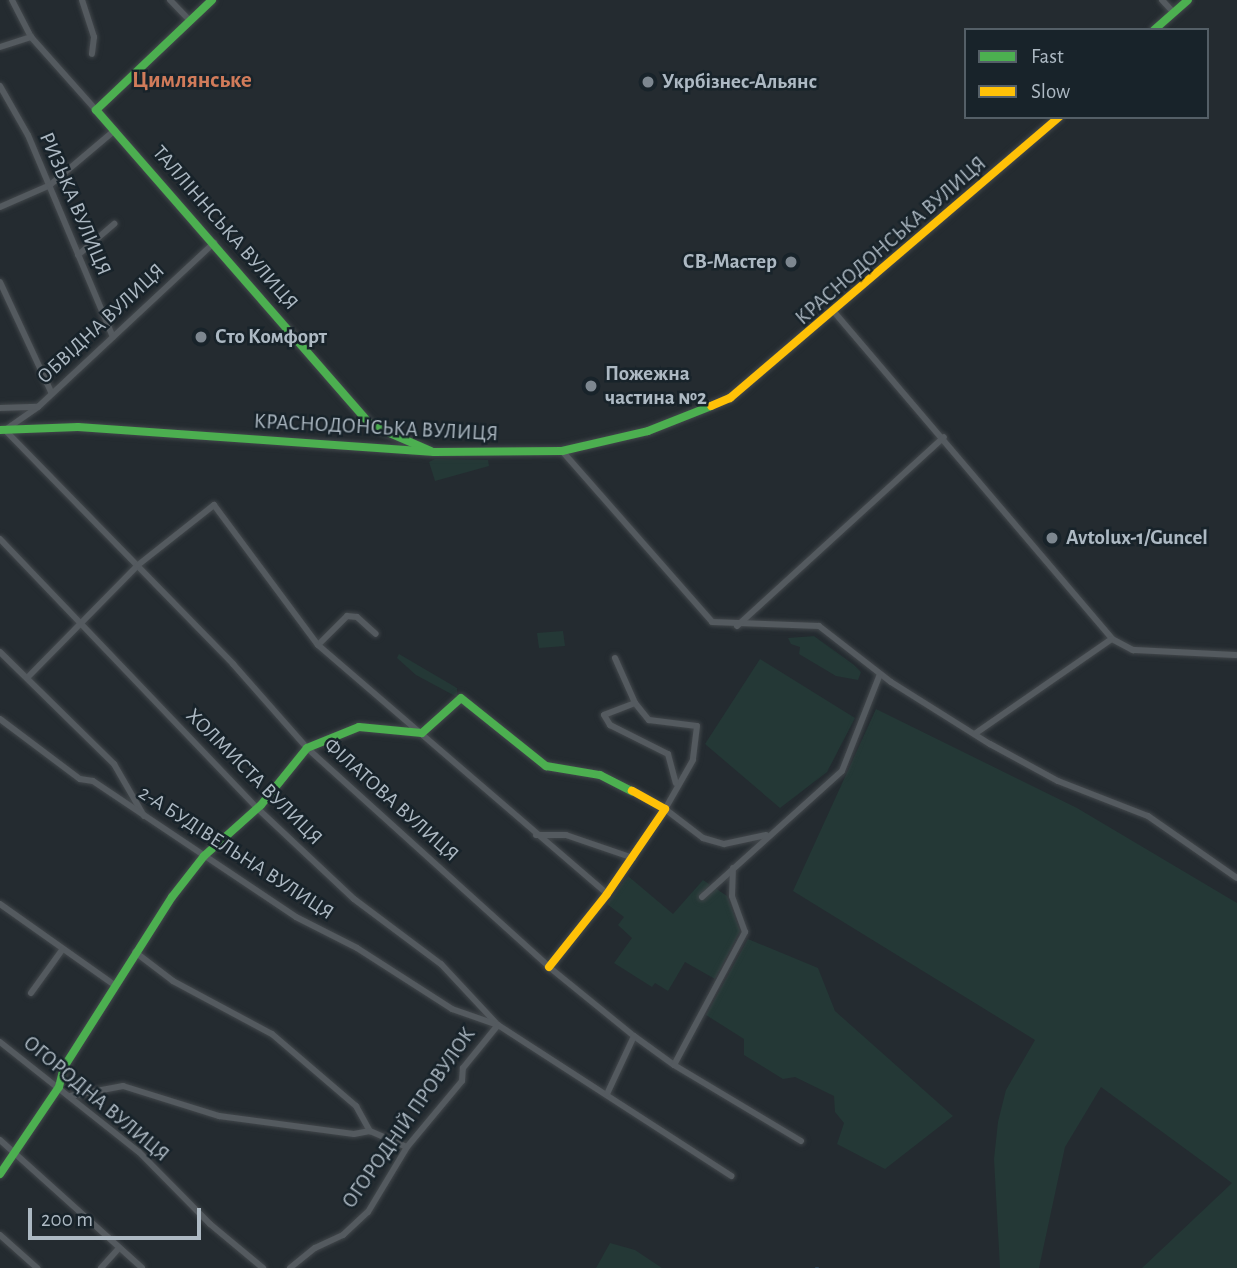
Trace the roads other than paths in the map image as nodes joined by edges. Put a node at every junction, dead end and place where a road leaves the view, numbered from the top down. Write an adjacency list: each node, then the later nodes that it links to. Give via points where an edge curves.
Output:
1 (12, 0): 10 (street, ТАЛЛІННСЬКА ВУЛИЦЯ)
2 (82, 0): 12 (street, via 93,37)
3 (170, 0): 8 (street)
4 (212, 0): 8 (street)
5 (1162, 0): 7 (street)
6 (1188, 0): 7 (street)
7 (1173, 12): 9 (street)
8 (188, 20): 14 (street)
9 (1156, 28)
10 (31, 37): 11 (street); 14 (street, ТАЛЛІННСЬКА ВУЛИЦЯ)
11 (0, 47)
12 (92, 54)
13 (0, 86): 17 (street, РИЗЬКА ВУЛИЦЯ)
14 (96, 110): 16 (street, ТАЛЛІННСЬКА ВУЛИЦЯ)
15 (1057, 119): 23 (street, КРАСНОДОНСЬКА ВУЛИЦЯ)
16 (115, 130): 17 (street); 20 (street, ТАЛЛІННСЬКА ВУЛИЦЯ)
17 (50, 185): 18 (street); 21 (street, РИЗЬКА ВУЛИЦЯ)
18 (0, 206)
19 (114, 224): 21 (street)
20 (215, 241): 24 (street, ОБВІДНА ВУЛИЦЯ); 31 (street, ТАЛЛІННСЬКА ВУЛИЦЯ, via 371,425)
21 (78, 255): 24 (street, РИЗЬКА ВУЛИЦЯ)
22 (0, 282): 25 (street)
23 (835, 313): 29 (street); 30 (street, КРАСНОДОНСЬКА ВУЛИЦЯ, via 730,398 648,431)
24 (113, 337): 25 (street, ОБВІДНА ВУЛИЦЯ)
25 (52, 394): 26 (street, ОБВІДНА ВУЛИЦЯ)
26 (38, 407): 27 (street, ОБВІДНА ВУЛИЦЯ); 28 (street)
27 (0, 408)
28 (3, 430): 31 (street, КРАСНОДОНСЬКА ВУЛИЦЯ, via 78,427); 33 (street, ФІЛАТОВА ВУЛИЦЯ)
29 (944, 437): 35 (street); 37 (street)
30 (562, 451): 31 (street, КРАСНОДОНСЬКА ВУЛИЦЯ); 35 (street, via 712,622)
31 (433, 452)
32 (0, 539): 34 (street, ХОЛМИСТА ВУЛИЦЯ)
33 (138, 565): 34 (street); 38 (street, via 214,505); 48 (street, ФІЛАТОВА ВУЛИЦЯ)
34 (79, 625): 43 (street); 50 (street, ХОЛМИСТА ВУЛИЦЯ)
35 (737, 626): 42 (street, via 819,626)
36 (376, 634): 38 (street, via 357,617 346,616)
37 (1112, 639): 40 (street, via 1133,650); 47 (street)
38 (318, 645): 46 (street, via 379,702)
39 (0, 652): 43 (street)
40 (1237, 654)
41 (615, 658): 44 (street)
42 (880, 674): 47 (street); 54 (street, via 842,771)
43 (27, 678): 52 (street, via 114,764)
44 (635, 702): 49 (street, via 649,720 697,726 693,760); 49 (street, via 604,715 610,725 668,754)
45 (0, 719): 52 (street, 2-А БУДІВЕЛЬНА ВУЛИЦЯ, via 80,779 93,781)
46 (422, 733): 48 (street, via 359,727); 51 (street, via 461,698 547,766 600,775); 53 (street)
47 (976, 733): 58 (street, via 1058,781 1148,816)
48 (307, 748): 50 (street); 64 (street, ФІЛАТОВА ВУЛИЦЯ)
49 (676, 783): 51 (street)
50 (256, 807): 55 (street); 67 (street, ХОЛМИСТА ВУЛИЦЯ, via 354,899 441,964)
51 (665, 809): 54 (street, via 703,838 724,844); 56 (street)
52 (145, 818): 55 (street, 2-А БУДІВЕЛЬНА ВУЛИЦЯ)
53 (536, 835): 56 (street, via 566,835); 59 (street)
54 (766, 835): 57 (street)
55 (204, 856): 63 (street); 67 (street, 2-А БУДІВЕЛЬНА ВУЛИЦЯ, via 452,1009)
56 (633, 858): 59 (street)
57 (733, 868): 60 (street); 70 (street, via 732,896 745,933)
58 (1237, 878)
59 (607, 894): 64 (street)
60 (702, 897)
61 (0, 904): 62 (street)
62 (62, 950): 65 (street); 66 (street)
63 (135, 952): 65 (street); 74 (street, via 173,981 272,1034 356,1105)
64 (549, 967): 68 (street, ФІЛАТОВА ВУЛИЦЯ)
65 (116, 986): 71 (street, via 64,1067)
66 (31, 993)
67 (498, 1025): 72 (street, ОГОРОДНІЙ ПРОВУЛОК); 77 (street, ОГОРОДНІЙ ПРОВУЛОК, via 463,1068 462,1081)
68 (634, 1036): 70 (street, ФІЛАТОВА ВУЛИЦЯ); 72 (street)
69 (0, 1042): 71 (street, ОГОРОДНА ВУЛИЦЯ)
70 (674, 1065): 76 (street, ФІЛАТОВА ВУЛИЦЯ)
71 (59, 1087): 73 (street, ОГОРОДНА ВУЛИЦЯ); 78 (street)
72 (607, 1094): 80 (street, ОГОРОДНІЙ ПРОВУЛОК)
73 (70, 1096): 74 (street, via 123,1086 219,1116 354,1134); 86 (street, ОГОРОДНА ВУЛИЦЯ, via 139,1152 210,1224)
74 (370, 1131): 77 (street)
75 (0, 1140): 78 (street)
76 (801, 1141)
77 (407, 1147): 87 (street, ОГОРОДНІЙ ПРОВУЛОК, via 368,1212 343,1235 315,1248)
78 (16, 1154): 79 (street); 82 (street)
79 (0, 1174)
80 (731, 1176)
81 (0, 1235): 83 (street)
82 (119, 1248): 84 (street); 85 (street)
83 (37, 1268)
84 (101, 1268)
85 (142, 1268)
86 (263, 1268)
87 (290, 1268)

